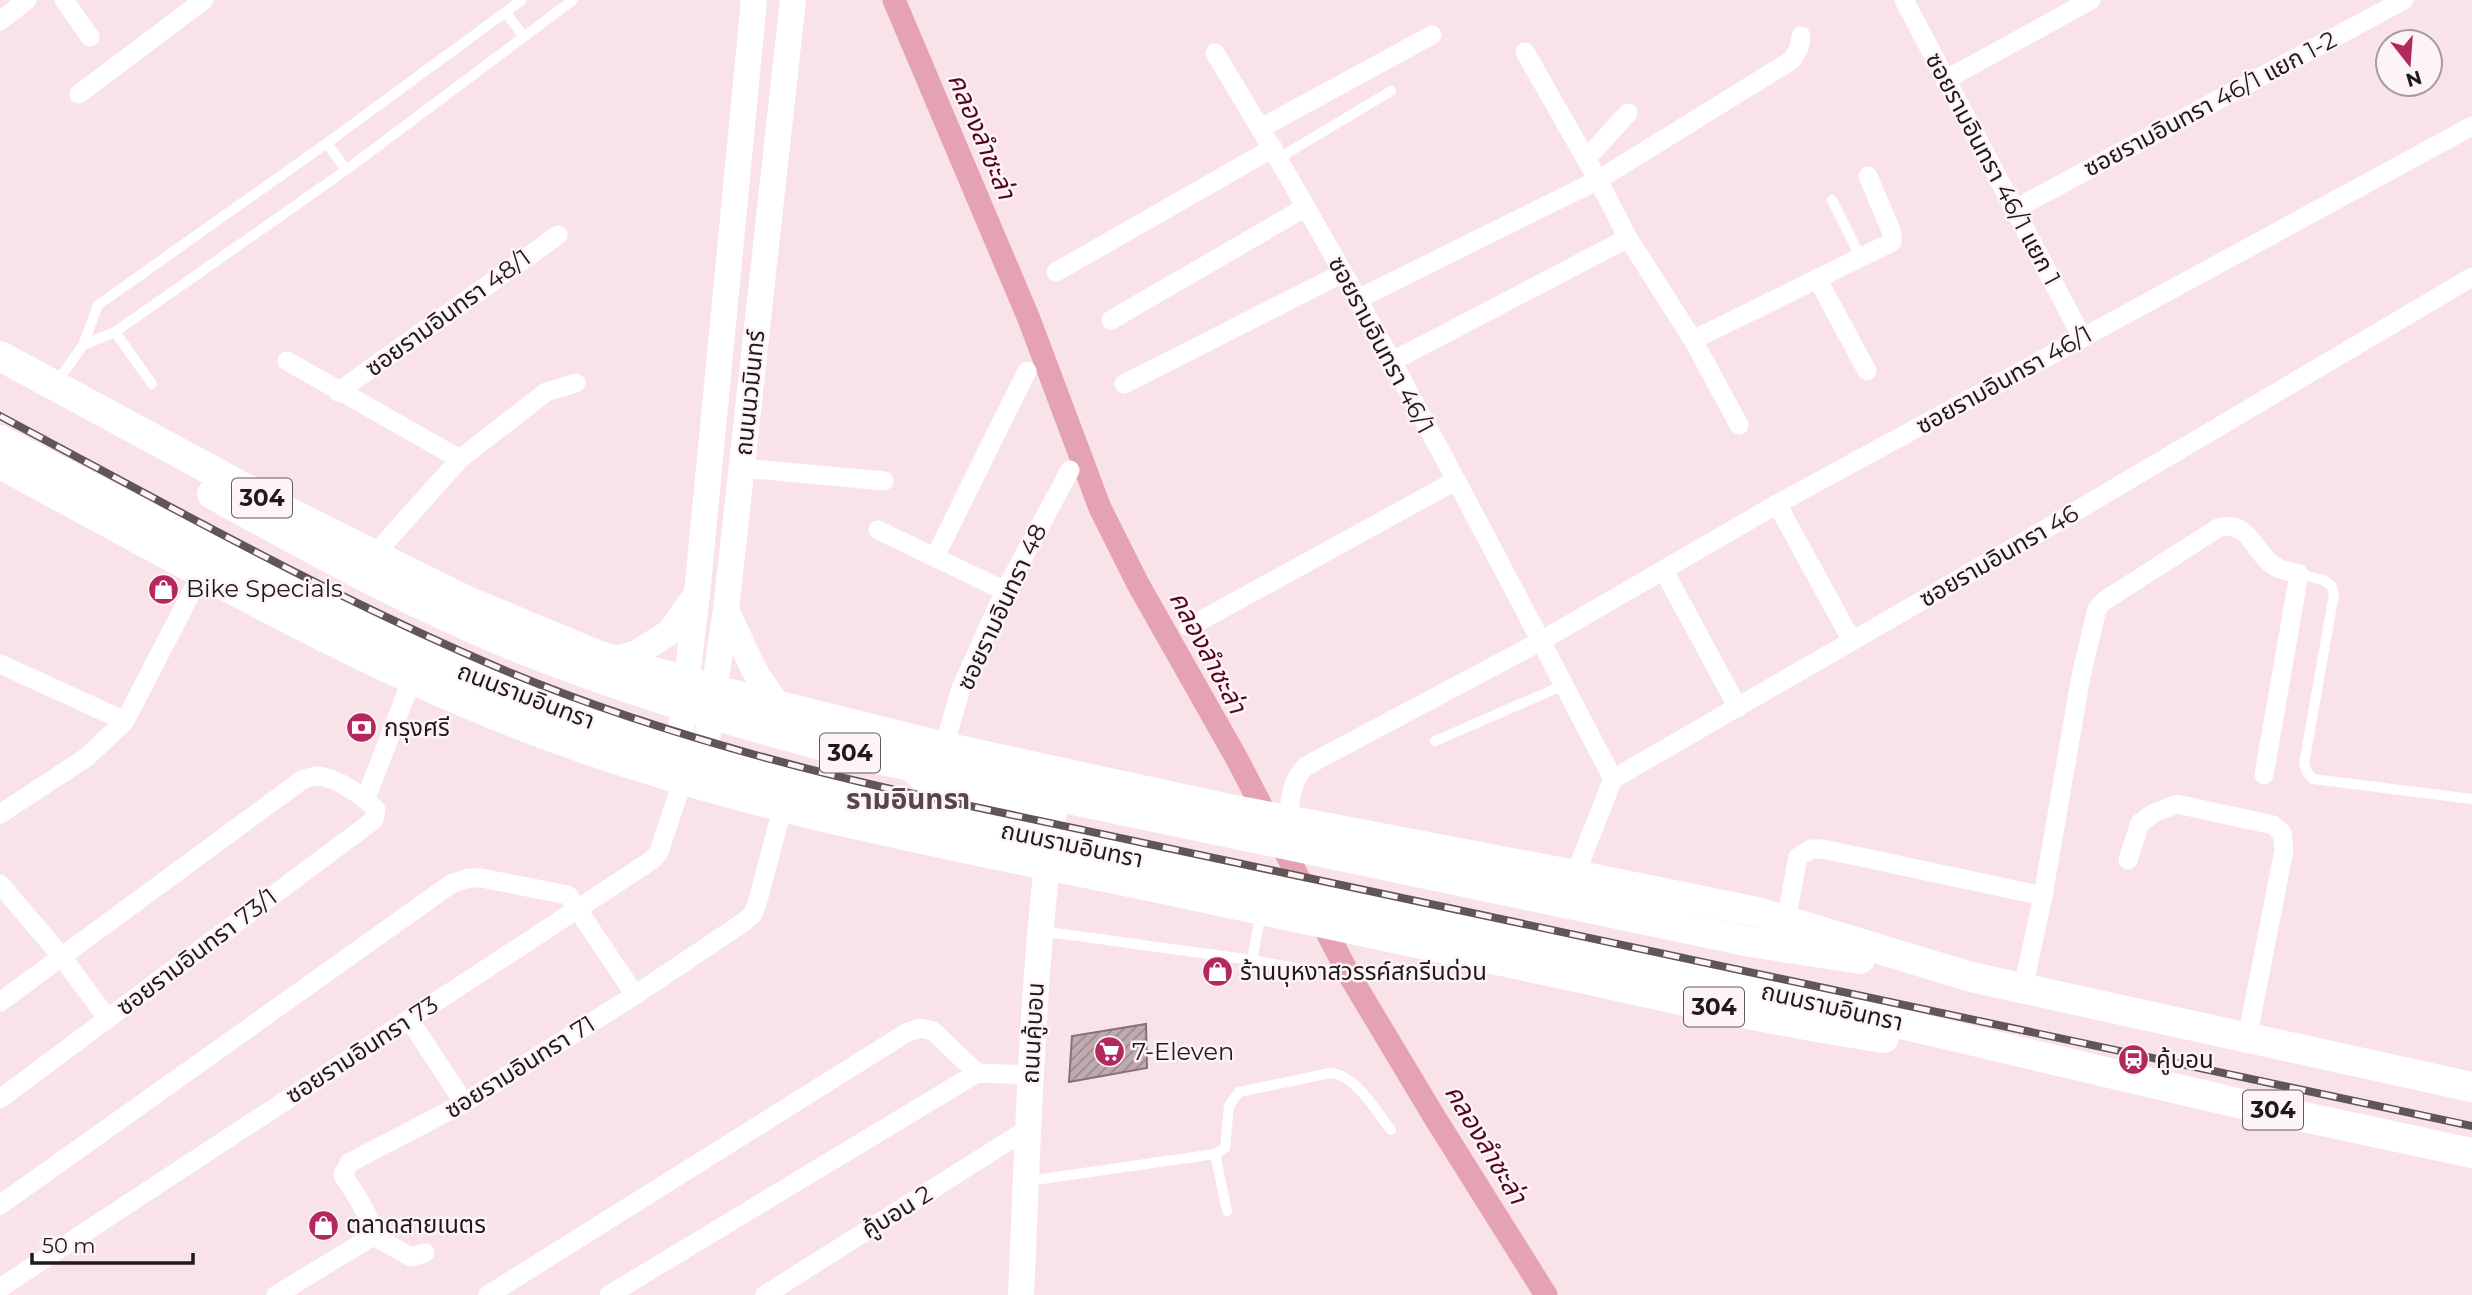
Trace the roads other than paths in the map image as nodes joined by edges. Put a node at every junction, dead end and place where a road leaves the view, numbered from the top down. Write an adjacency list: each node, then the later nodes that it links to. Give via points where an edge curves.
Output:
1 (27, 0): 12 (street)
2 (64, 0): 15 (street)
3 (204, 0): 21 (street)
4 (522, 0): 11 (lane)
5 (573, 0): 16 (lane)
6 (754, 0): 74 (main road, ถนนนวมินทร์)
7 (793, 0): 62 (main road, ถนนนวมินทร์)
8 (1904, 0): 19 (street, ซอยรามอินทรา 46/1 แยก 1)
9 (2091, 0): 19 (street)
10 (2404, 0): 33 (street, ซอยรามอินทรา 46/1 แยก 1-2)
11 (506, 13): 16 (lane); 25 (lane)
12 (0, 21)
13 (1432, 34): 24 (street)
14 (1801, 36): 30 (street, via 1792,60)
15 (90, 37)
16 (524, 37): 28 (lane)
17 (1215, 52): 24 (street, ซอยรามอินทรา 46/1)
18 (1525, 52): 27 (street)
19 (1945, 79): 33 (street, ซอยรามอินทรา 46/1 แยก 1)
20 (1391, 90): 26 (lane)
21 (79, 94)
22 (1628, 113): 27 (street)
23 (2472, 126): 44 (street, ซอยรามอินทรา 46/1)
24 (1261, 128): 26 (street, ซอยรามอินทรา 46/1)
25 (327, 143): 28 (lane); 46 (lane, via 98,305)
26 (1276, 153): 32 (street, ซอยรามอินทรา 46/1); 37 (street)
27 (1586, 159): 30 (street)
28 (346, 170): 43 (lane)
29 (1868, 176): 36 (street, via 1892,242)
30 (1598, 180): 35 (street); 41 (street)
31 (1832, 200): 36 (lane)
32 (1306, 207): 38 (street, ซอยรามอินทรา 46/1); 42 (street)
33 (2015, 209): 44 (street, ซอยรามอินทรา 46/1 แยก 1)
34 (558, 235): 57 (street, ซอยรามอินทรา 48/1)
35 (1628, 238): 45 (street); 49 (street)
36 (1861, 258): 40 (street)
37 (1056, 272)
38 (1343, 274): 41 (street, ซอยรามอินทรา 46/1); 55 (street)
39 (2472, 277): 78 (street, ซอยรามอินทรา 46)
40 (1817, 278): 45 (street); 51 (street)
41 (1358, 299): 49 (street, ซอยรามอินทรา 46/1)
42 (1111, 320)
43 (116, 332): 46 (lane); 54 (lane)
44 (2082, 337): 66 (street, ซอยรามอินทรา 46/1)
45 (1693, 340): 58 (street)
46 (83, 345): 56 (lane)
47 (0, 356): 56 (main road, ถนนรามอินทรา / 304)
48 (287, 361): 57 (street, ซอยรามอินทรา 48/1)
49 (1391, 362): 65 (street, ซอยรามอินทรา 46/1)
50 (1027, 371): 69 (street)
51 (1867, 371)
52 (0, 378): 106 (main road, ถนนรามอินทรา / 304, via 322,555 470,626 561,664 746,725 854,754)
53 (576, 383): 60 (street, via 546,392)
54 (152, 384)
55 (1124, 384)
56 (54, 385): 68 (main road, ถนนรามอินทรา / 304)
57 (338, 392): 60 (street, ซอยรามอินทรา 48/1)
58 (1740, 425)
59 (0, 440): 123 (main road, ถนนรามอินทรา / 304, via 321,607 460,671 741,770 842,796 1558,947)
60 (460, 459): 68 (street)
61 (0, 464): 71 (main road, ถนนรามอินทรา / 304)
62 (742, 468): 64 (street); 75 (main road, ถนนนวมินทร์)
63 (1070, 470): 73 (street, ซอยรามอินทรา 48)
64 (884, 481)
65 (1455, 481): 76 (street); 77 (street, ซอยรามอินทรา 46/1)
66 (1777, 504): 70 (street, ซอยรามอินทรา 46/1); 78 (street)
67 (878, 530): 69 (street)
68 (374, 555): 79 (main road, ถนนรามอินทรา / 304, via 467,601)
69 (935, 557): 73 (street)
70 (1664, 571): 77 (street, ซอยรามอินทรา 46/1); 85 (street)
71 (202, 572): 81 (main road, ถนนรามอินทรา / 304); 87 (street)
72 (2299, 574): 93 (street); 97 (lane, via 2323,580 2334,594 2304,764 2307,772 2313,779); 108 (street, via 2276,568 2239,528 2229,525 2097,609)
73 (1005, 591): 91 (street, ซอยรามอินทรา 48, via 961,688)
74 (697, 594): 79 (main road, via 670,632 637,653); 83 (main road, ถนนนวมินทร์)
75 (726, 610): 83 (main road, ถนนนวมินทร์); 84 (main road, via 755,672)
76 (1189, 627)
77 (1541, 641): 82 (street); 101 (street, ซอยรามอินทรา 46/1, via 1306,766 1298,774)
78 (1852, 641): 85 (street, ซอยรามอินทรา 46)
79 (608, 658): 83 (main road, ถนนรามอินทรา / 304); 89 (main road, via 604,699 595,713 579,726)
80 (0, 664): 87 (street)
81 (412, 679): 89 (main road, ถนนรามอินทรา / 304); 96 (street, ซอยรามอินทรา 73/1)
82 (1564, 685): 90 (lane); 94 (street)
83 (701, 687): 84 (main road, ถนนรามอินทรา / 304); 95 (main road, ถนนนวมินทร์)
84 (779, 707): 86 (main road, ถนนรามอินทรา / 304)
85 (1738, 708): 94 (street, ซอยรามอินทรา 46)
86 (829, 718): 88 (main road, ถนนรามอินทรา / 304); 99 (main road, via 791,738 782,755 782,773)
87 (125, 722): 100 (street, via 87,757)
88 (883, 731): 91 (main road, ถนนรามอินทรา / 304); 102 (main road, via 925,782 940,790 1040,814)
89 (547, 736): 95 (main road, ถนนรามอินทรา / 304)
90 (1435, 741)
91 (944, 747): 92 (main road, ถนนรามอินทรา / 304)
92 (1059, 771): 98 (main road, ถนนรามอินทรา / 304); 102 (main road, ถนนคู้บอน)
93 (2264, 775)
94 (1613, 779): 106 (street)
95 (686, 780): 99 (main road, ถนนรามอินทรา / 304); 109 (street, ซอยรามอินทรา 73, via 659,852)
96 (366, 798): 113 (street, via 327,778 315,775 302,780); 120 (street, ซอยรามอินทรา 73/1, via 376,810 374,820)
97 (2472, 799)
98 (1193, 801): 101 (main road, ถนนรามอินทรา / 304); 107 (main road, via 1174,816 1157,844 1156,873)
99 (794, 809): 104 (main road, ถนนรามอินทรา / 304); 118 (street, ซอยรามอินทรา 71, via 752,915)
100 (0, 814)
101 (1282, 820): 106 (main road, ถนนรามอินทรา / 304)
102 (1051, 828): 104 (main road, ถนนคู้บอน)
103 (2128, 860): 122 (street, via 2140,823 2177,804 2273,825 2282,833 2284,850)
104 (1045, 866): 107 (main road, ถนนรามอินทรา / 304); 112 (main road, ถนนคู้บอน)
105 (0, 884): 113 (street)
106 (1572, 889): 111 (main road, ถนนรามอินทรา / 304, via 1757,912); 116 (main road, ถนนรามอินทรา / 304, via 1751,942)
107 (1170, 890): 110 (main road, ถนนรามอินทรา / 304)
108 (2043, 896): 111 (street, via 1811,849 1798,857); 117 (street)
109 (578, 908): 118 (street); 121 (street, ซอยรามอินทรา 73); 134 (street, via 568,895 481,877 451,884)
110 (1273, 912): 114 (lane); 123 (main road, ถนนรามอินทรา / 304, via 1792,1022)
111 (1786, 921): 116 (main road, ถนนรามอินทรา / 304)
112 (1040, 931): 114 (lane); 125 (main road, ถนนคู้บอน)
113 (62, 957): 119 (street); 120 (street)
114 (1252, 960): 115 (lane)
115 (1300, 969)
116 (1971, 977): 117 (main road, ถนนรามอินทรา / 304)
117 (2024, 989): 122 (main road, ถนนรามอินทรา / 304)
118 (635, 995): 128 (street, ซอยรามอินทรา 71)
119 (0, 1002)
120 (107, 1018): 127 (street, ซอยรามอินทรา 73/1)
121 (409, 1019): 128 (street); 138 (street, ซอยรามอินทรา 73)
122 (2247, 1039): 126 (main road, ถนนรามอินทรา / 304)
123 (2075, 1063): 131 (main road, ถนนรามอินทรา / 304)
124 (977, 1073): 125 (street); 140 (street, via 933,1031 906,1032); 141 (street)
125 (1031, 1074): 129 (main road, ถนนคู้บอน)
126 (2472, 1087)
127 (0, 1099)
128 (464, 1103): 136 (street, ซอยรามอินทรา 71, via 349,1163 343,1175 371,1223)
129 (1029, 1129): 133 (main road, ถนนคู้บอน); 142 (street, คู้บอน 2)
130 (1391, 1130): 132 (lane, via 1350,1079 1330,1073 1239,1092 1229,1106 1225,1148)
131 (2472, 1153)
132 (1215, 1154): 133 (lane); 135 (lane)
133 (1026, 1181): 143 (main road, ถนนคู้บอน)
134 (0, 1205)
135 (1227, 1211)
136 (372, 1235): 137 (street, via 411,1257); 139 (street)
137 (425, 1253)
138 (0, 1288)
139 (276, 1295)
140 (488, 1295)
141 (609, 1295)
142 (765, 1295)
143 (1021, 1295)

